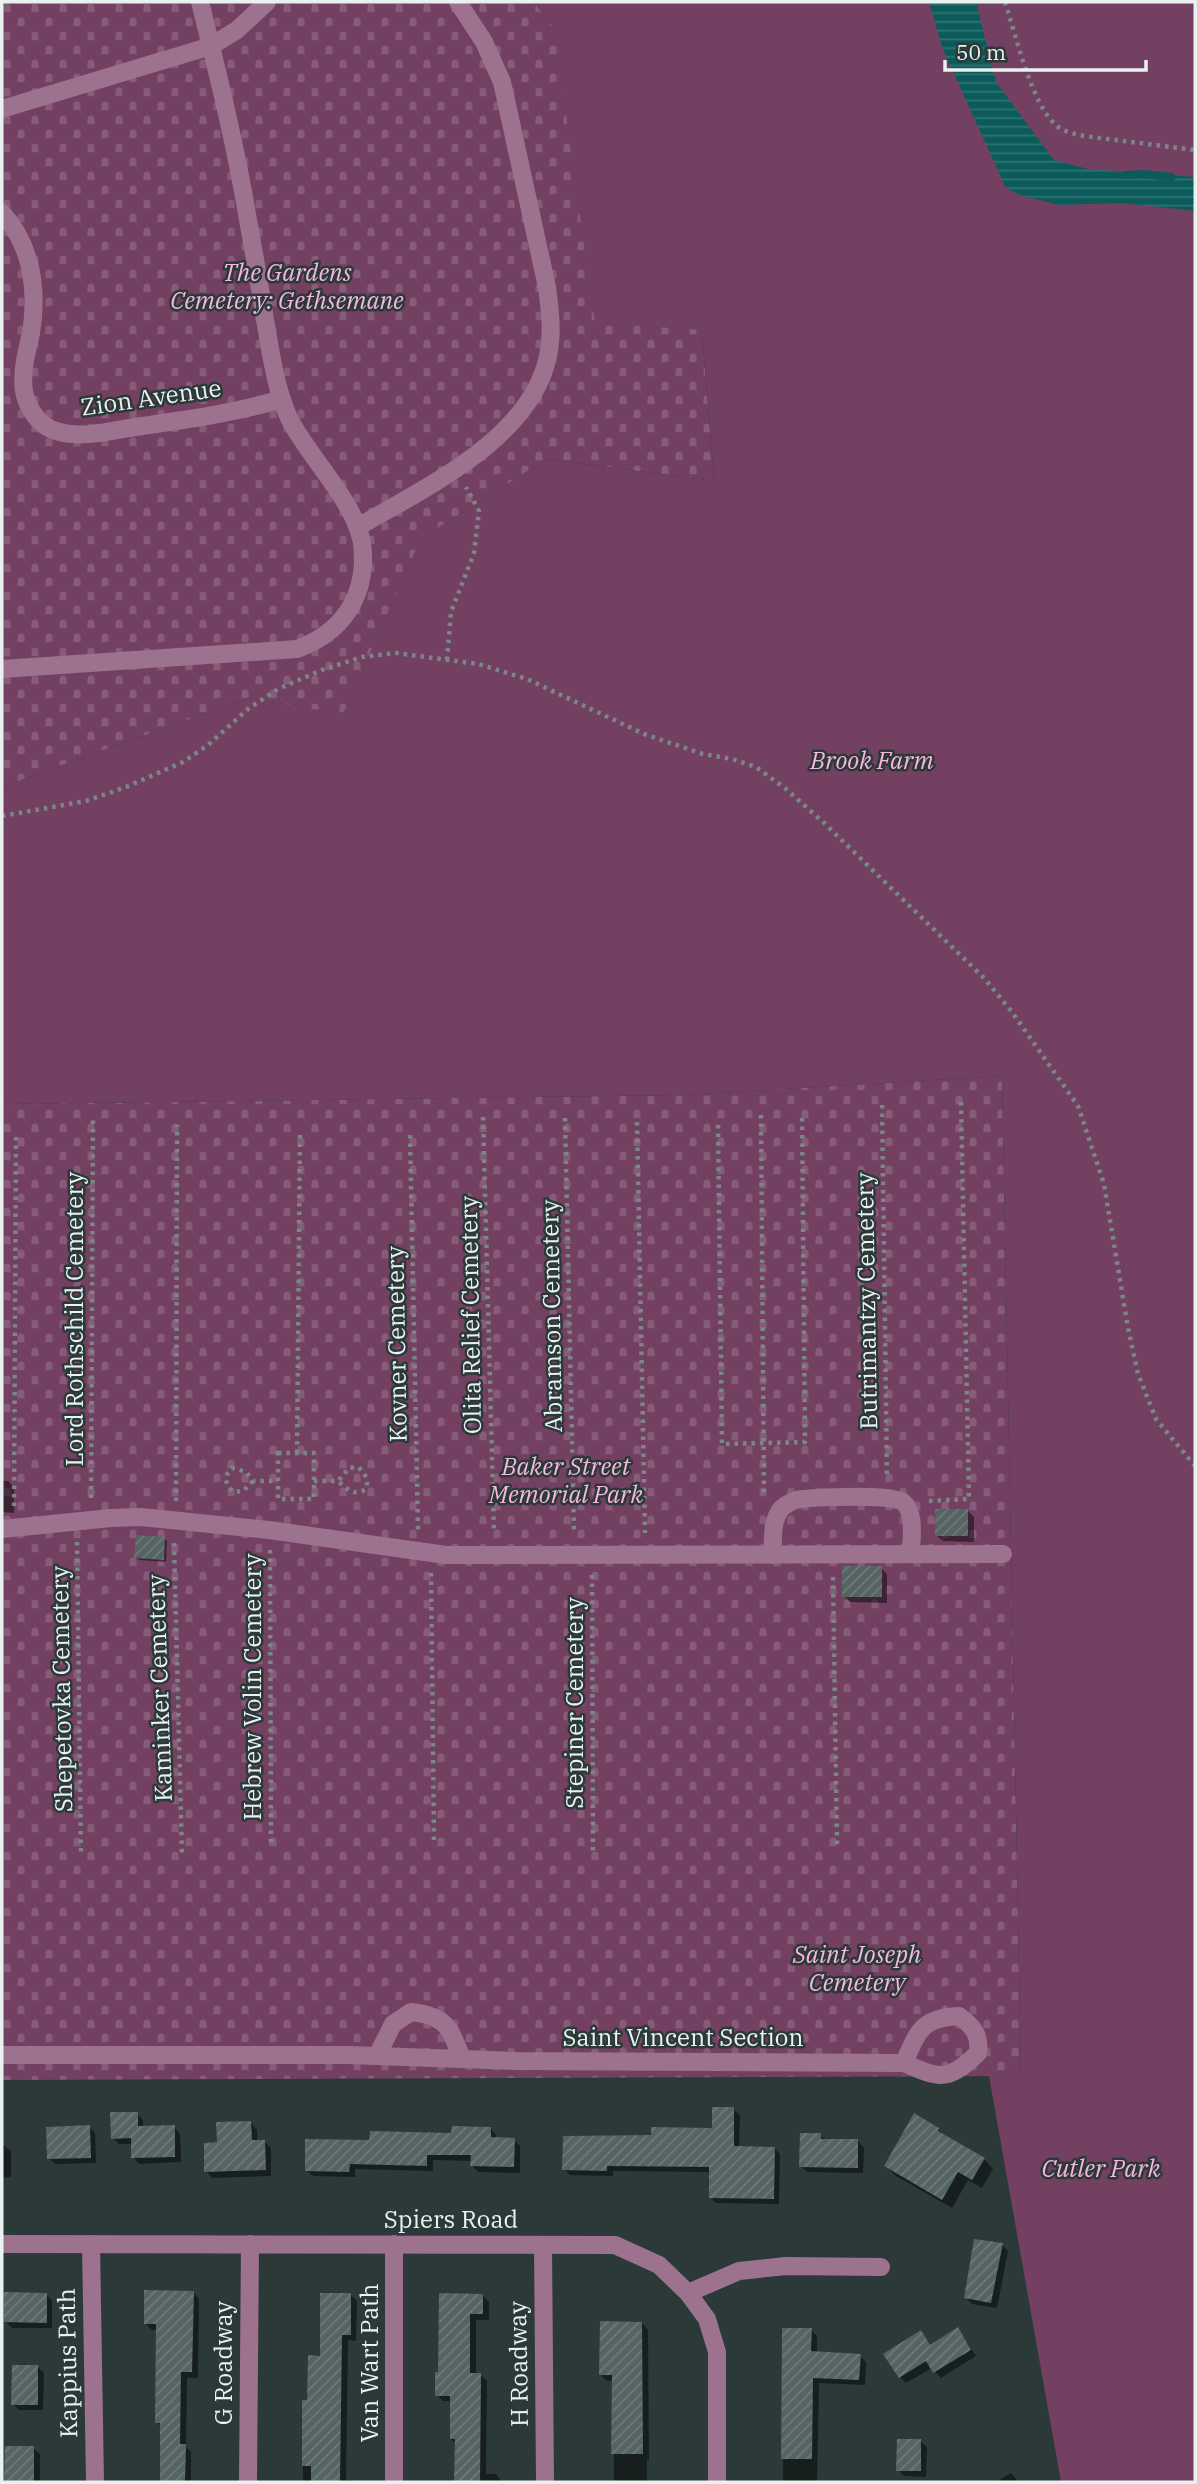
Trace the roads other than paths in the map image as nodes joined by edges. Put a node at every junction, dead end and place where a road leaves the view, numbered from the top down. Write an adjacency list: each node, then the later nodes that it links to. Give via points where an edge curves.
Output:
1 (200, 2): 4 (street)
2 (267, 2): 4 (street)
3 (458, 2): 8 (street, via 484,42 502,82 547,287 551,321 548,358 531,398 505,430)
4 (211, 46): 5 (street); 7 (street, via 243,187 273,370)
5 (2, 109)
6 (2, 213): 7 (street, Zion Avenue, via 20,237 31,271 34,309 24,391 31,411 46,426 73,433 99,432 224,414)
7 (282, 399): 8 (street, via 296,431)
8 (358, 527): 9 (street, via 363,561 355,598 335,629 308,645 285,651)
9 (2, 669)
10 (8, 1529): 13 (street, via 127,1517 270,1530 425,1553)
11 (911, 1554): 12 (street); 13 (street); 13 (street, via 911,1515 895,1499 796,1501 780,1510)
12 (1003, 1554)
13 (773, 1555)
14 (2, 2055): 15 (street, Saint Vincent Section)
15 (377, 2056): 16 (street, Saint Vincent Section); 16 (street, via 393,2024 411,2012 432,2014 450,2028)
16 (462, 2059): 17 (street, Saint Vincent Section)
17 (904, 2063)
18 (2, 2244): 19 (street, Spiers Road)
19 (90, 2244): 20 (street, Spiers Road); 25 (street, Kappius Path)
20 (250, 2244): 21 (street, Spiers Road); 26 (street, G Roadway)
21 (394, 2244): 22 (street, Spiers Road); 27 (street, Van Wart Path)
22 (543, 2245): 24 (street, Spiers Road, via 615,2245 659,2265); 28 (street, H Roadway)
23 (881, 2267): 24 (street, via 786,2266 739,2271)
24 (688, 2293): 29 (street, Spiers Road, via 707,2319 717,2352)
25 (95, 2482)
26 (248, 2482)
27 (394, 2482)
28 (545, 2482)
29 (717, 2482)

